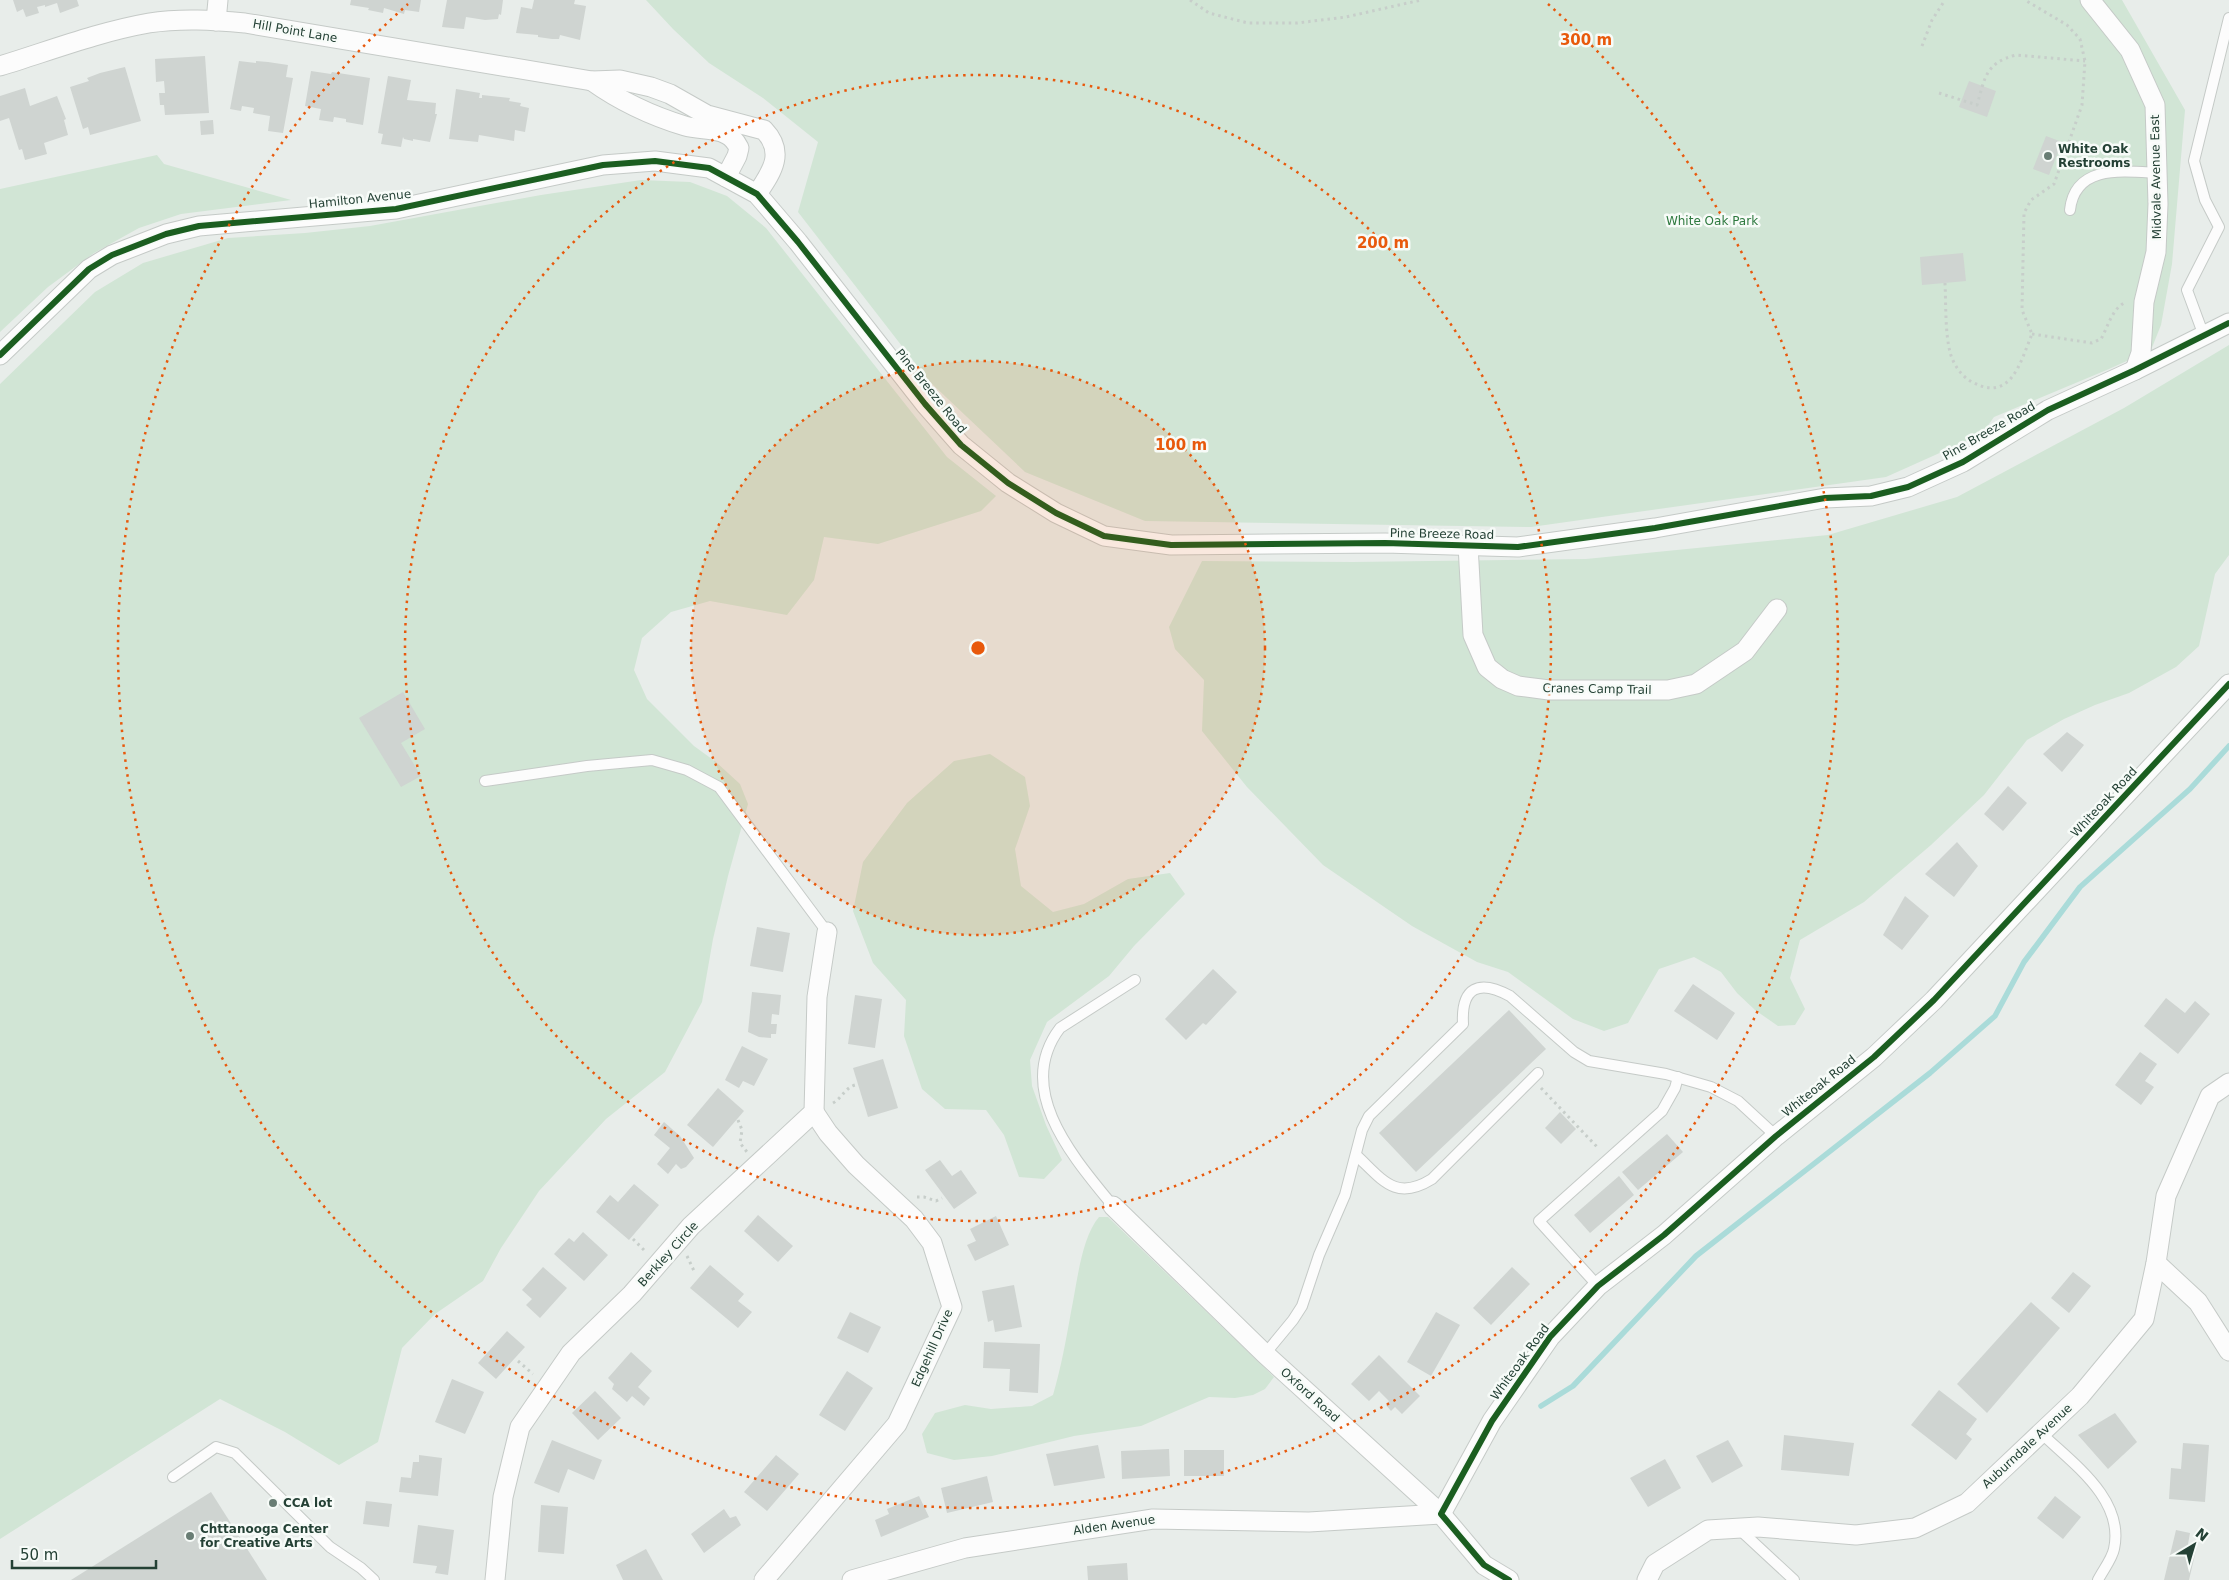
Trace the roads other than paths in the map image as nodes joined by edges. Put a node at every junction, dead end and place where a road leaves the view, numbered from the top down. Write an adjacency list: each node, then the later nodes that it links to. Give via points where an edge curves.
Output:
1 (218, 0): 4 (street)
2 (2090, 0): 10 (street, Midvale Avenue East, via 2130,50 2155,105)
3 (2229, 18): 15 (lane, via 2194,161 2205,200 2219,227 2187,290)
4 (216, 21): 5 (street, Hill Point Lane, via 150,23 85,38); 6 (street, Hill Point Lane, via 262,25)
5 (0, 66)
6 (592, 81): 7 (street, Hill Point Lane); 8 (street, Hill Point Lane)
7 (632, 83): 8 (street); 9 (street, Hill Point Lane, via 670,94)
8 (624, 101): 9 (street, Hill Point Lane, via 659,117)
9 (698, 121): 11 (street, Hill Point Lane, via 734,139 739,148); 12 (street, Hill Point Lane, via 764,130 770,136 775,153 772,171)
10 (2157, 173): 13 (lane, via 2119,171 2097,174 2077,192); 17 (street, Midvale Avenue East, via 2156,252 2144,302 2141,353)
11 (726, 177): 12 (street, Hamilton Avenue); 16 (street, Hamilton Avenue, via 709,168 656,162 603,166 396,209 199,226 166,234 112,255 89,269)
12 (756, 194): 18 (street, Pine Breeze Road, via 961,445 1008,483 1056,513 1104,536 1171,545 1385,543)
13 (2070, 210)
14 (2229, 322): 15 (street, Pine Breeze Road)
15 (2204, 336): 17 (street, Pine Breeze Road)
16 (0, 355)
17 (2135, 370): 18 (street, Pine Breeze Road, via 2048,410 1963,462 1908,487 1871,496 1825,498 1655,528 1518,546)
18 (1468, 546): 19 (street, Cranes Camp Trail, via 1473,635 1487,667 1518,686 1549,690 1668,690 1696,684 1746,651)
19 (1777, 609)
20 (2229, 684): 28 (street, Whiteoak Road, via 1934,1000 1874,1057)
21 (485, 781): 22 (lane, via 652,760 687,770 719,787)
22 (827, 932): 27 (street, via 817,997)
23 (1135, 980): 30 (lane, via 1060,1028 1051,1040 1043,1073 1045,1097 1055,1125)
24 (1535, 1076): 29 (lane, via 1432,1179 1419,1187 1399,1189 1390,1186)
25 (1678, 1077): 28 (lane, via 1726,1094 1753,1113); 29 (lane, via 1588,1061 1510,996 1479,987 1465,999 1463,1024 1369,1116); 32 (lane, via 1662,1111 1538,1221)
26 (2229, 1083): 31 (street, Auburndale Avenue, via 2210,1096 2166,1196)
27 (814, 1112): 40 (street, Berkley Circle, via 691,1226 632,1294 571,1354 520,1427 503,1497); 41 (street, Edgehill Drive, via 856,1165 914,1218 932,1243 952,1307 897,1424)
28 (1776, 1136): 32 (street, Whiteoak Road, via 1664,1235)
29 (1356, 1155): 34 (lane, via 1302,1306)
30 (1113, 1206): 34 (street, Oxford Road)
31 (2156, 1263): 33 (street, via 2198,1302); 35 (street, Auburndale Avenue, via 2144,1319 2080,1396)
32 (1598, 1286): 37 (street, Whiteoak Road, via 1550,1337 1492,1421)
33 (2229, 1351)
34 (1265, 1354): 37 (street, Oxford Road)
35 (2041, 1433): 38 (street, Auburndale Avenue, via 1967,1503 1915,1528 1856,1535); 46 (lane, via 2085,1475 2108,1504 2115,1523 2114,1549)
36 (173, 1477): 39 (lane, via 216,1447 235,1453 330,1547)
37 (1441, 1514): 42 (street, Alden Avenue, via 1309,1522 1153,1519 965,1548); 43 (street, Oxford Road, via 1484,1565)
38 (1738, 1528): 44 (street, Auburndale Avenue, via 1708,1530 1655,1564); 45 (lane)
39 (374, 1580)
40 (495, 1580)
41 (764, 1580)
42 (852, 1580)
43 (1509, 1580)
44 (1647, 1580)
45 (1794, 1580)
46 (2098, 1580)

